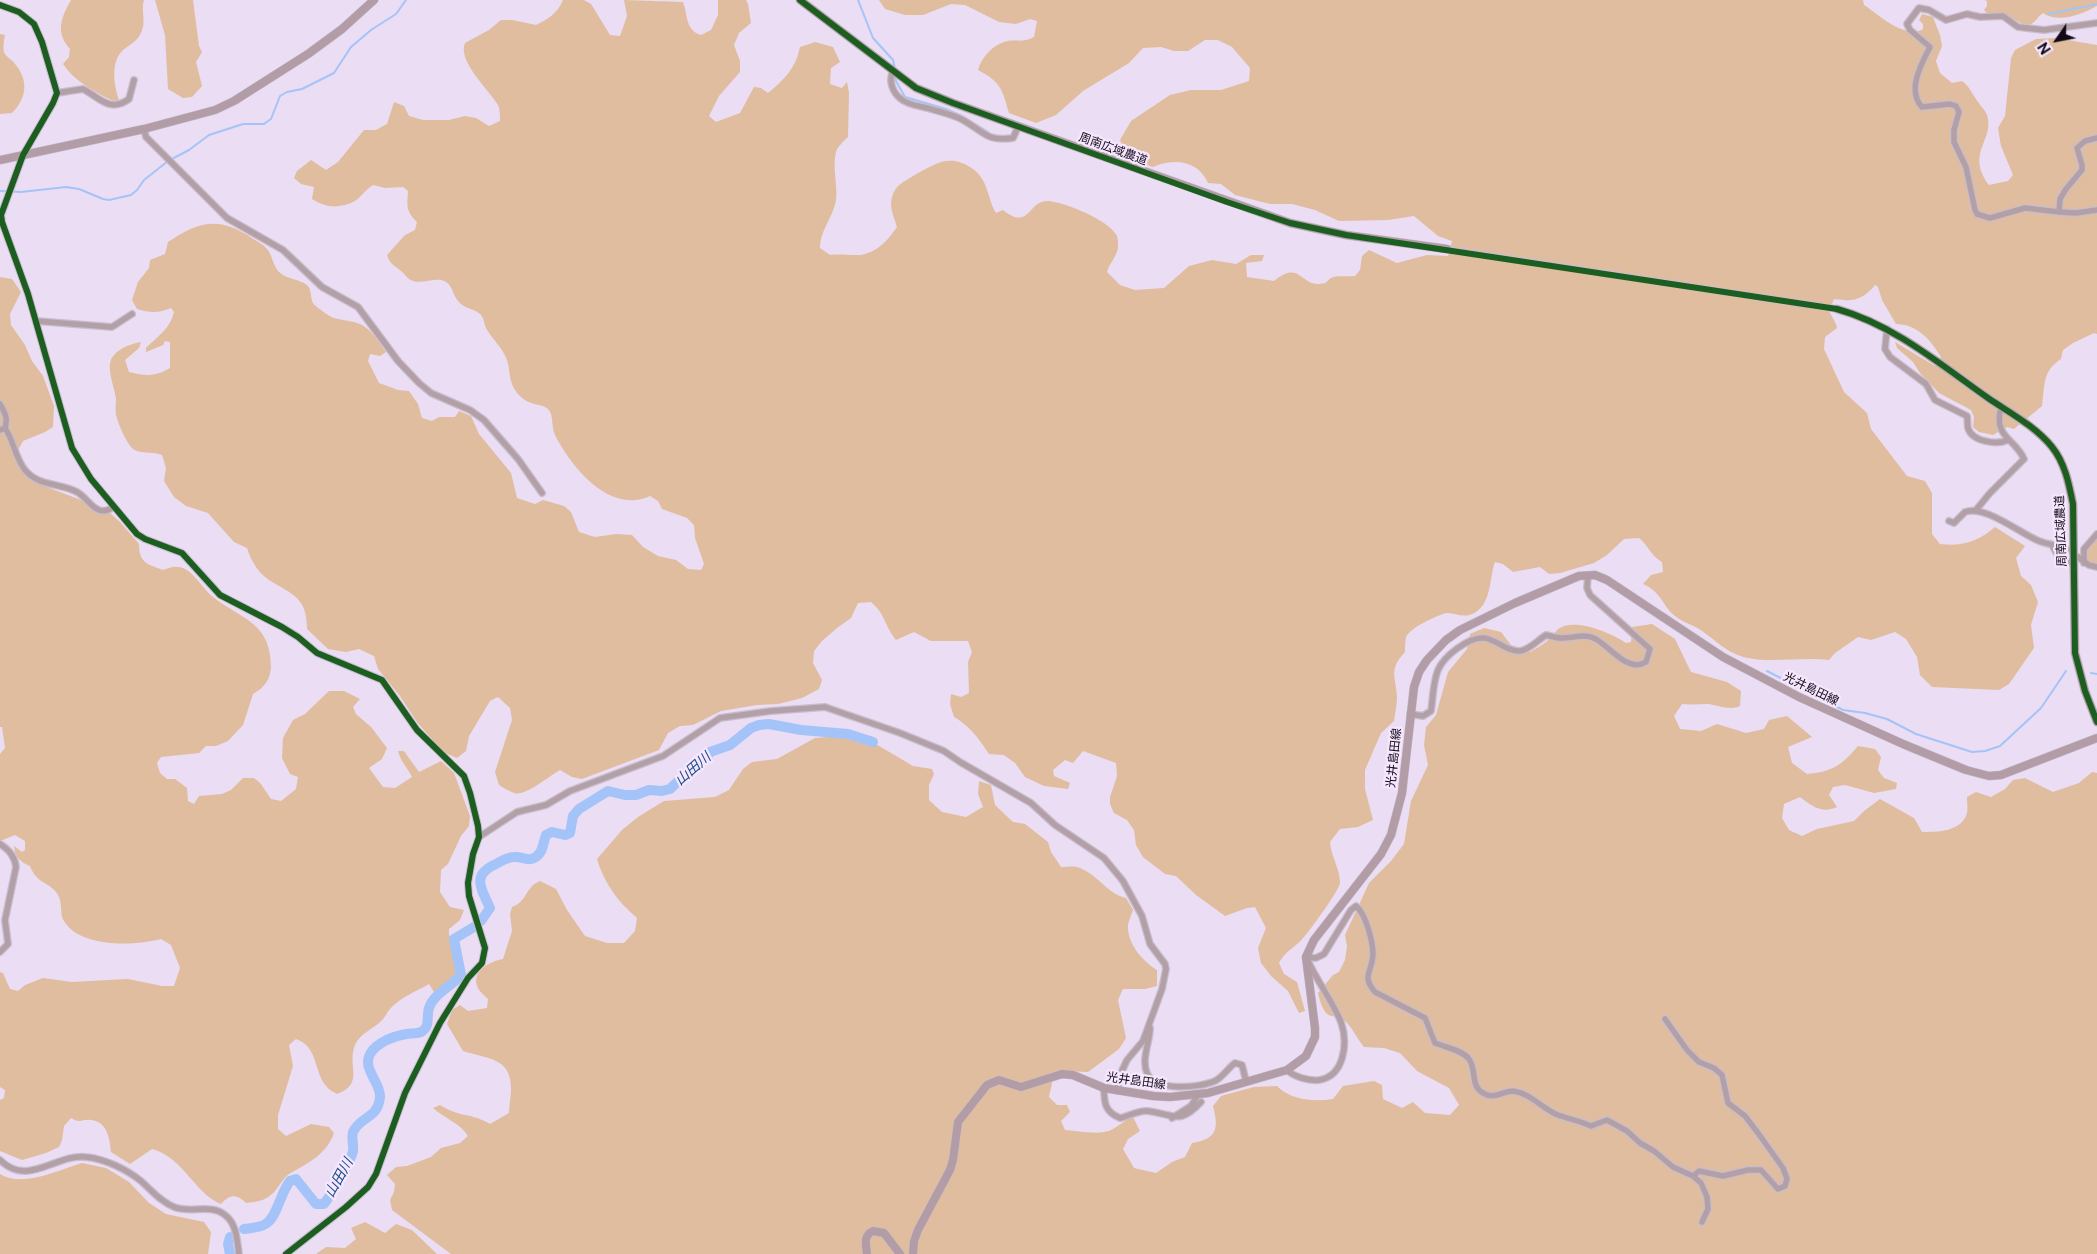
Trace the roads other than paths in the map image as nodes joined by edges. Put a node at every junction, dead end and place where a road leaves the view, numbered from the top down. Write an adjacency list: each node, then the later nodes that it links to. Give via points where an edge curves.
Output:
1 (374, 0): 9 (main road, via 333,37 234,101 197,116)
2 (800, 0): 5 (main road, 周南広域農道)
3 (0, 5): 7 (street, via 20,12 34,24)
4 (2097, 24): 14 (street, via 2026,29 2003,16 1967,14 1946,20 1919,8 1907,24 1930,47 1916,82 1919,104 1922,107 1950,104 1959,112 1954,142 1966,167 1977,214 1990,218 2025,208)
5 (893, 71): 8 (main road, 周南広域農道, via 916,88); 8 (street, via 892,88 908,104 952,115 988,137 999,140 1013,138)
6 (134, 80): 7 (street, via 129,99 116,105 102,102 83,89)
7 (57, 93): 11 (street)
8 (1018, 127): 15 (main road, 周南広域農道, via 1290,222 1346,235)
9 (144, 129): 11 (main road); 24 (street, via 146,137 227,218 283,250 322,286 358,307 398,361 425,388 478,414 518,459)
10 (2097, 138): 14 (street, via 2085,141 2077,148 2082,170 2066,188 2060,199)
11 (23, 155): 12 (main road); 18 (street, via 1,215)
12 (0, 160)
13 (2097, 210): 14 (street)
14 (2059, 212)
15 (1447, 249)
16 (1837, 309): 19 (main road, 周南広域農道)
17 (132, 314): 18 (street, via 112,327)
18 (36, 321): 25 (street, via 72,448)
19 (1887, 329): 21 (main road, 周南広域農道); 23 (street, via 1885,349 1890,357 1926,384 1935,400 1967,416 1968,430 1973,435 1991,442)
20 (0, 404): 22 (street, via 6,413)
21 (2001, 407): 23 (street, via 1999,424); 33 (main road, 周南広域農道, via 2039,434 2061,462 2073,504)
22 (3, 429): 25 (street, via 12,439 18,459 33,478 82,494 101,511)
23 (2008, 440): 26 (street, via 2024,458)
24 (542, 493)
25 (114, 507): 39 (street, via 137,534 190,558 220,595 282,627 317,653 382,680 417,730 464,776 476,814)
26 (1976, 510): 27 (street, via 1965,512 1954,523); 29 (street)
27 (1949, 521)
28 (2097, 534): 32 (street, via 2084,549)
29 (2052, 545): 30 (street); 33 (street, via 2057,554)
30 (2069, 550)
31 (2078, 558): 32 (street)
32 (2084, 563): 34 (street)
33 (2074, 565): 37 (main road, 周南広域農道, via 2075,653)
34 (2097, 567)
35 (1588, 576): 36 (main road, 光井島田線, via 1568,580 1460,630 1446,640 1419,672); 36 (street, via 1586,588 1590,595 1650,649 1646,662 1634,666 1604,644 1584,635 1560,638 1546,635 1518,651 1478,638 1456,651 1438,669 1430,711 1423,716); 38 (main road, 光井島田線, via 1607,580 1723,657 1799,697 1966,770 1989,776 2001,775)
36 (1410, 714): 42 (main road, 光井島田線, via 1402,793 1391,835 1381,854 1314,940)
37 (2097, 722)
38 (2097, 738)
39 (479, 837): 44 (street, via 517,812 546,805 570,791 663,756 720,718 816,708 835,710 944,751 1031,803 1055,825 1104,858 1123,881 1142,916 1150,944 1165,964 1165,978); 54 (street, via 468,884 485,948 482,963 468,978 440,1023 405,1093 376,1174 368,1187)
40 (0, 844): 41 (street, via 10,852 16,867 5,920 8,944)
41 (0, 952)
42 (1306, 956): 45 (main road, 光井島田線, via 1315,1037 1306,1056); 45 (street, via 1342,1025 1343,1053 1341,1064 1325,1079 1292,1075); 51 (street, via 1316,958 1324,954 1356,906 1362,910 1373,955 1367,978 1369,985 1375,992 1425,1018 1435,1043 1464,1055 1470,1061 1475,1085 1483,1093 1492,1096 1514,1091 1590,1126 1607,1120 1627,1131 1673,1167)
43 (1664, 1019): 51 (street, via 1699,1062 1722,1075 1728,1103 1745,1116 1783,1168 1787,1179 1785,1186 1778,1190 1761,1170 1723,1176 1699,1171)
44 (1150, 1023): 46 (street, via 1145,1066 1147,1074 1157,1084 1179,1086 1216,1081 1235,1063 1242,1065); 48 (street, via 1144,1041 1127,1060 1118,1081)
45 (1287, 1070): 46 (main road, 光井島田線)
46 (1246, 1082): 49 (main road, 光井島田線)
47 (1104, 1088): 48 (main road, 光井島田線); 49 (street, via 1104,1104 1120,1118 1147,1111 1172,1118); 57 (main road, 光井島田線, via 1073,1075 1062,1074 1021,1087 999,1080 987,1085 958,1122 950,1170 918,1230)
48 (1118, 1091): 49 (main road, 光井島田線)
49 (1199, 1098)
50 (0, 1160): 53 (street, via 17,1170 30,1171 72,1157 96,1158 128,1172 174,1207 217,1210 226,1216 235,1230)
51 (1693, 1176): 52 (street, via 1701,1183 1707,1198 1708,1209)
52 (1702, 1222)
53 (239, 1254)
54 (286, 1254)
55 (867, 1254): 56 (main road, via 865,1239 868,1233 878,1231 884,1233)
56 (900, 1254)
57 (912, 1254)

